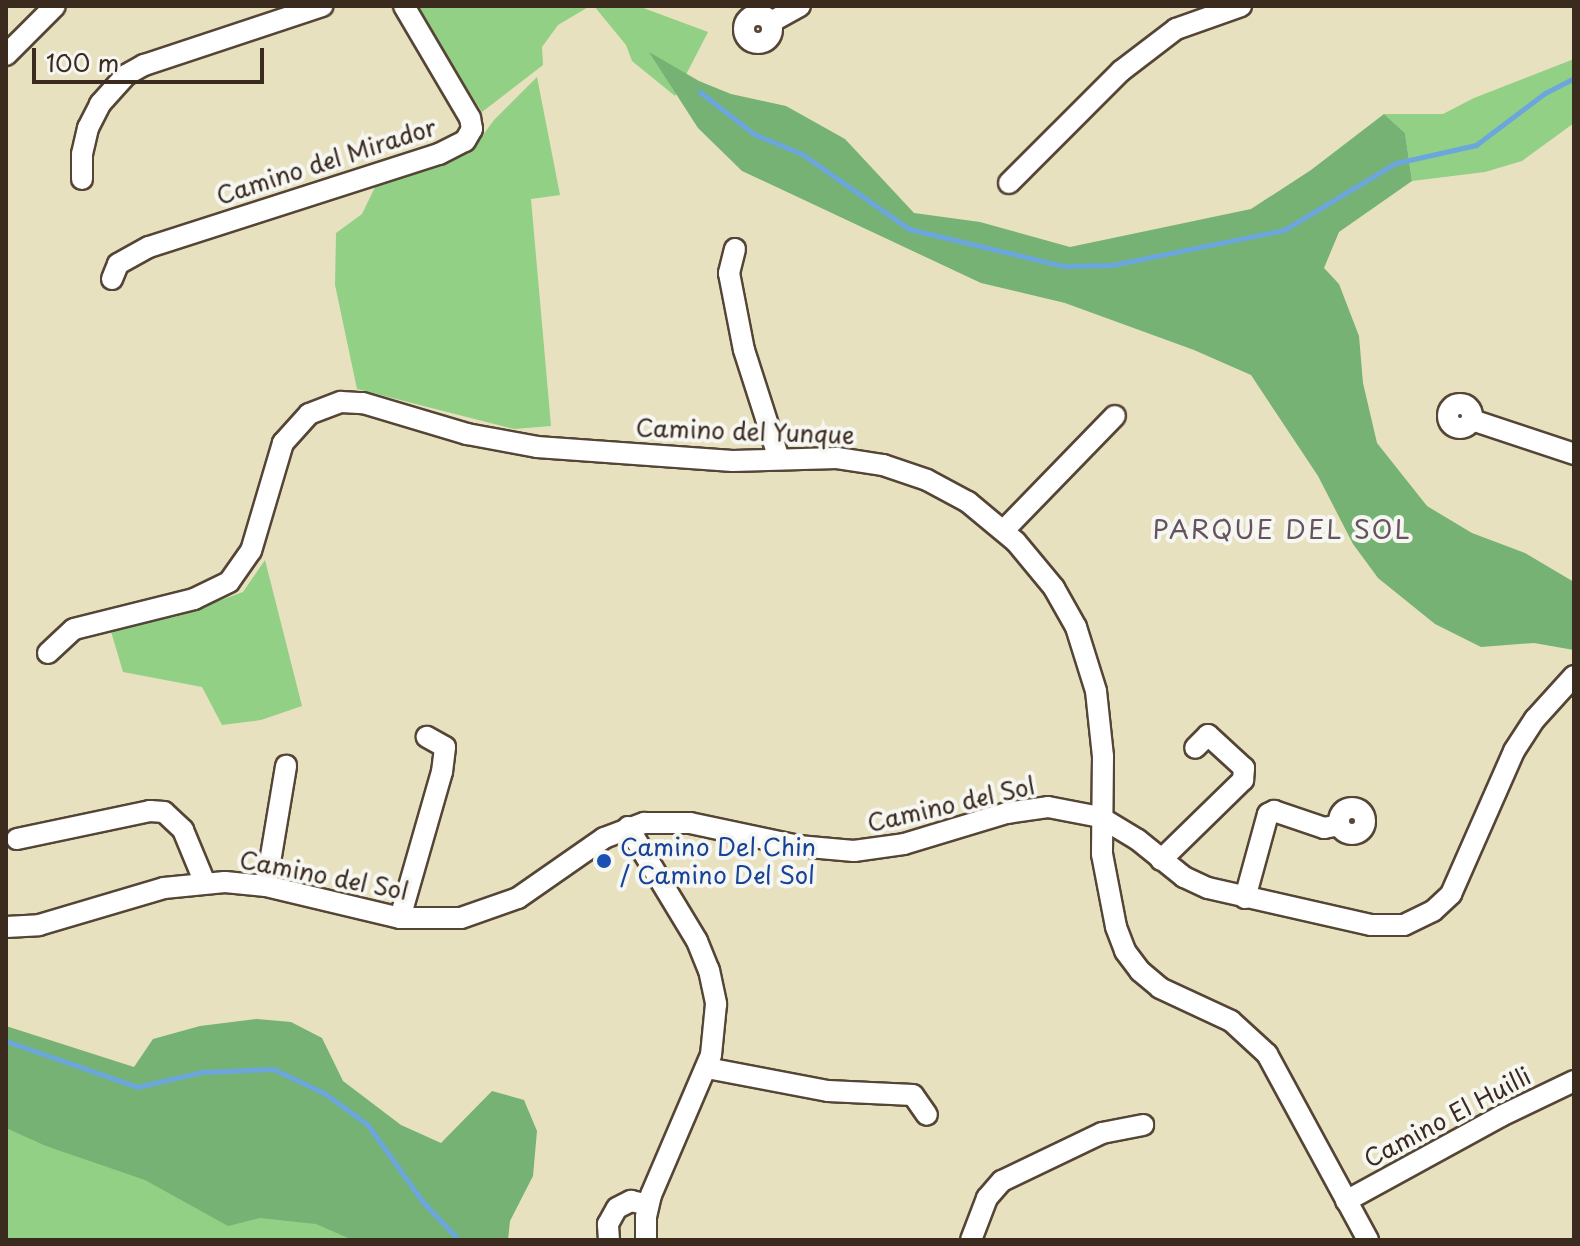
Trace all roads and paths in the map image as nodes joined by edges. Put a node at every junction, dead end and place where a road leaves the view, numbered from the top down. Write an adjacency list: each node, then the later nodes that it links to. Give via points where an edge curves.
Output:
1 (55, 6): 7 (street)
2 (322, 6): 8 (street, via 126,75 100,104 88,128)
3 (404, 6): 11 (street, Camino del Mirador, via 470,118 472,129 465,141 439,154 149,247 118,264)
4 (800, 6): 6 (street)
5 (1241, 6): 9 (street, via 1176,29 1132,62)
6 (771, 22)
7 (6, 55)
8 (82, 179)
9 (1009, 183)
10 (735, 249): 15 (street, via 729,273 744,350)
11 (112, 279)
12 (1115, 416): 16 (street)
13 (1472, 420): 14 (street)
14 (1574, 454)
15 (779, 459): 16 (street, Camino del Yunque, via 848,459 905,471 959,496); 17 (street, Camino del Yunque, via 733,461 537,447 467,434 363,403 330,404 299,423 283,443 251,551 229,582 194,599 74,629)
16 (1004, 530): 22 (street, Camino del Yunque, via 1054,588 1085,648 1100,723)
17 (48, 653)
18 (1574, 676): 31 (street, Camino del Sol, via 1523,735 1497,783 1458,883 1424,917 1382,927)
19 (427, 737): 32 (street, via 445,747 442,772)
20 (1195, 748): 27 (street, via 1208,735 1244,768 1243,780)
21 (286, 766): 30 (street)
22 (1100, 817): 24 (street, Camino del Sol, via 1062,808 1021,810 929,839 854,851 798,846 690,823); 26 (street, Camino del Sol); 28 (street, Camino del Yunque)
23 (1339, 825): 31 (street, via 1324,828 1274,811 1268,814)
24 (628, 827): 32 (street, Camino del Sol, via 500,907 440,920); 34 (street, via 709,970 716,1023)
25 (17, 839): 29 (street, Camino del Sol, via 164,812 183,830)
26 (1138, 840): 27 (street, Camino del Sol); 28 (street, via 1117,846)
27 (1161, 860): 31 (street, Camino del Sol, via 1195,883)
28 (1103, 862): 38 (street, Camino del Yunque, via 1116,927 1132,961 1160,988 1224,1017 1257,1042 1277,1067)
29 (205, 883): 30 (street, Camino del Sol); 33 (street, Camino del Sol, via 145,893 39,925)
30 (266, 886): 32 (street, Camino del Sol)
31 (1245, 898)
32 (400, 918)
33 (6, 927)
34 (707, 1068): 36 (street, via 828,1091 913,1095); 39 (street)
35 (1574, 1081): 38 (street, Camino El Huilli)
36 (927, 1115)
37 (1143, 1125): 42 (street, via 1102,1133 1002,1181 987,1198)
38 (1346, 1201): 43 (street, Camino del Yunque)
39 (648, 1205): 40 (street, via 631,1201 617,1208 608,1224); 41 (street)
40 (609, 1240)
41 (646, 1240)
42 (971, 1240)
43 (1368, 1240)

